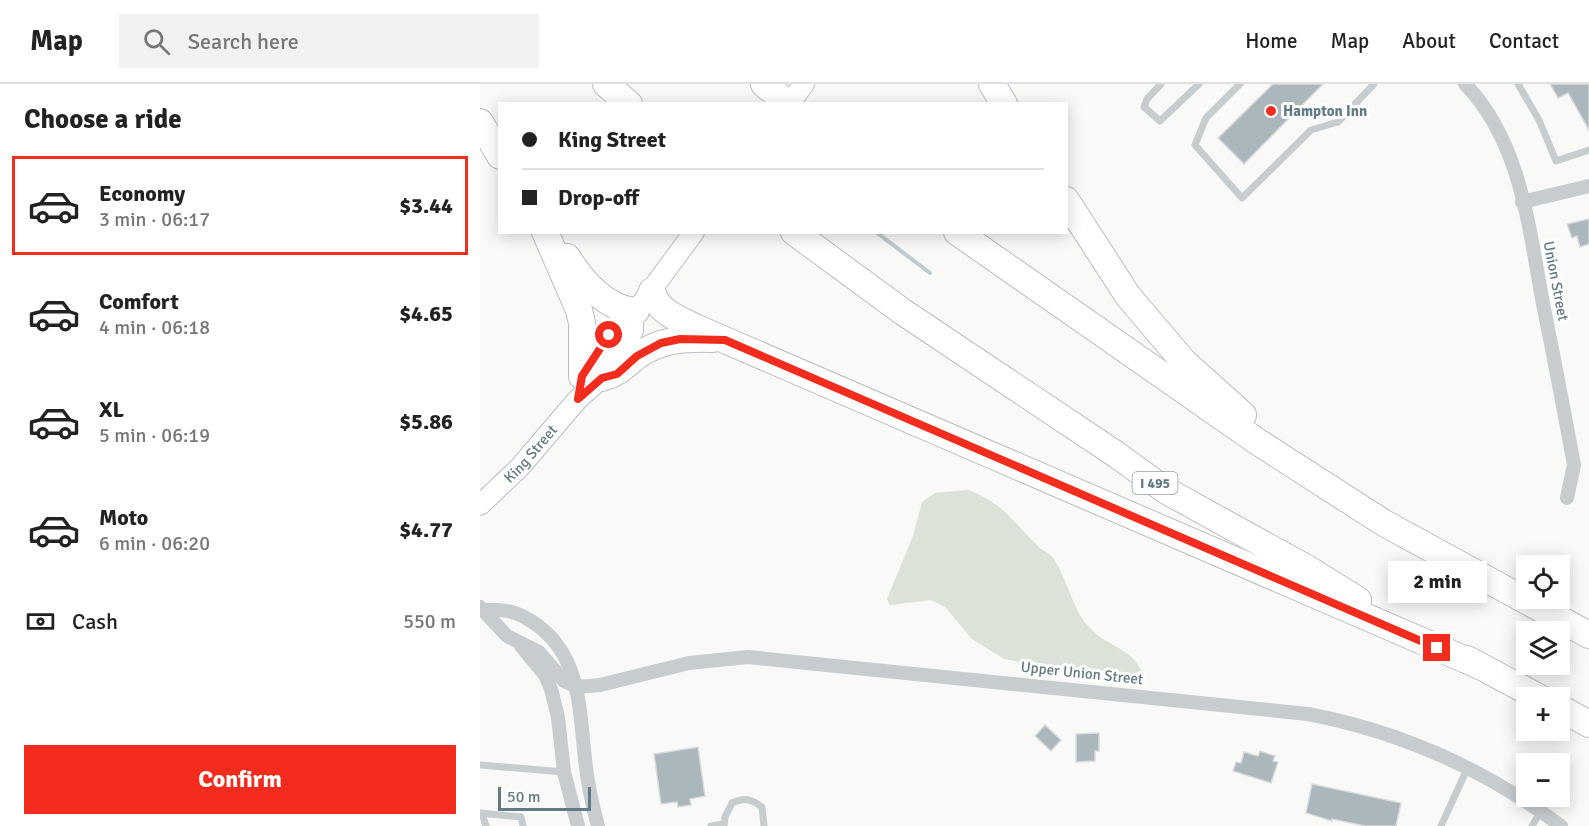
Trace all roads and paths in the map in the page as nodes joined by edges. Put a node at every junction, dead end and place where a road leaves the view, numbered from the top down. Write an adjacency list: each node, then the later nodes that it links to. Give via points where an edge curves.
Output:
1 (606, 84): 11 (highway)
2 (764, 84): 12 (highway)
3 (804, 84): 13 (main road)
4 (992, 84): 14 (highway)
5 (1161, 84): 6 (lane, via 1144,106 1160,121)
6 (1199, 84)
7 (1240, 84): 8 (lane, via 1206,118 1195,145 1242,198 1311,130 1338,122)
8 (1374, 84)
9 (1518, 84): 16 (lane, via 1556,161)
10 (1467, 85): 19 (street, Union Street, via 1502,135)
11 (627, 102)
12 (786, 102)
13 (790, 102)
14 (1003, 102)
15 (480, 122): 17 (highway)
16 (1589, 150)
17 (498, 153)
18 (1589, 186): 19 (street)
19 (1522, 202): 29 (street, Union Street, via 1574,465)
20 (1068, 203): 31 (highway, via 1128,296 1184,362 1253,425)
21 (693, 234): 25 (main road, King Street)
22 (797, 234): 35 (highway, I 495, via 903,312 1165,490)
23 (960, 234): 31 (highway, via 1258,442)
24 (548, 238): 26 (highway, via 598,294 614,306); 28 (highway, via 576,299)
25 (652, 291): 26 (main road, King Street); 27 (highway, via 664,310)
26 (634, 313): 28 (main road, King Street, via 620,320)
27 (725, 340): 28 (highway, via 680,339 661,343 637,356 617,374); 35 (highway)
28 (587, 384): 30 (main road, King Street, via 520,467)
29 (1567, 498)
30 (480, 505)
31 (1384, 523): 33 (highway)
32 (483, 608): 34 (street, via 496,626); 36 (street, via 508,609 525,616 549,635 570,664)
33 (1589, 635)
34 (519, 644): 36 (street, via 539,652 564,681); 42 (street, via 546,675 551,688)
35 (1480, 666): 37 (highway, I 495)
36 (577, 687): 41 (street, Upper Union Street, via 711,659 767,658 1308,714 1391,735); 49 (street)
37 (1519, 687)
38 (1570, 714): 39 (highway)
39 (1589, 724)
40 (480, 765): 42 (lane)
41 (1468, 767): 43 (street, Upper Union Street); 52 (lane)
42 (564, 772): 48 (street)
43 (1541, 811): 53 (lane); 54 (street, Upper Union Street)
44 (481, 813): 46 (lane); 47 (lane, via 520,817)
45 (724, 825): 50 (lane); 51 (lane, via 732,803 750,799 762,807)
46 (486, 826)
47 (523, 826)
48 (578, 826)
49 (597, 826)
50 (711, 826)
51 (764, 826)
52 (1441, 826)
53 (1532, 826)
54 (1561, 826)

